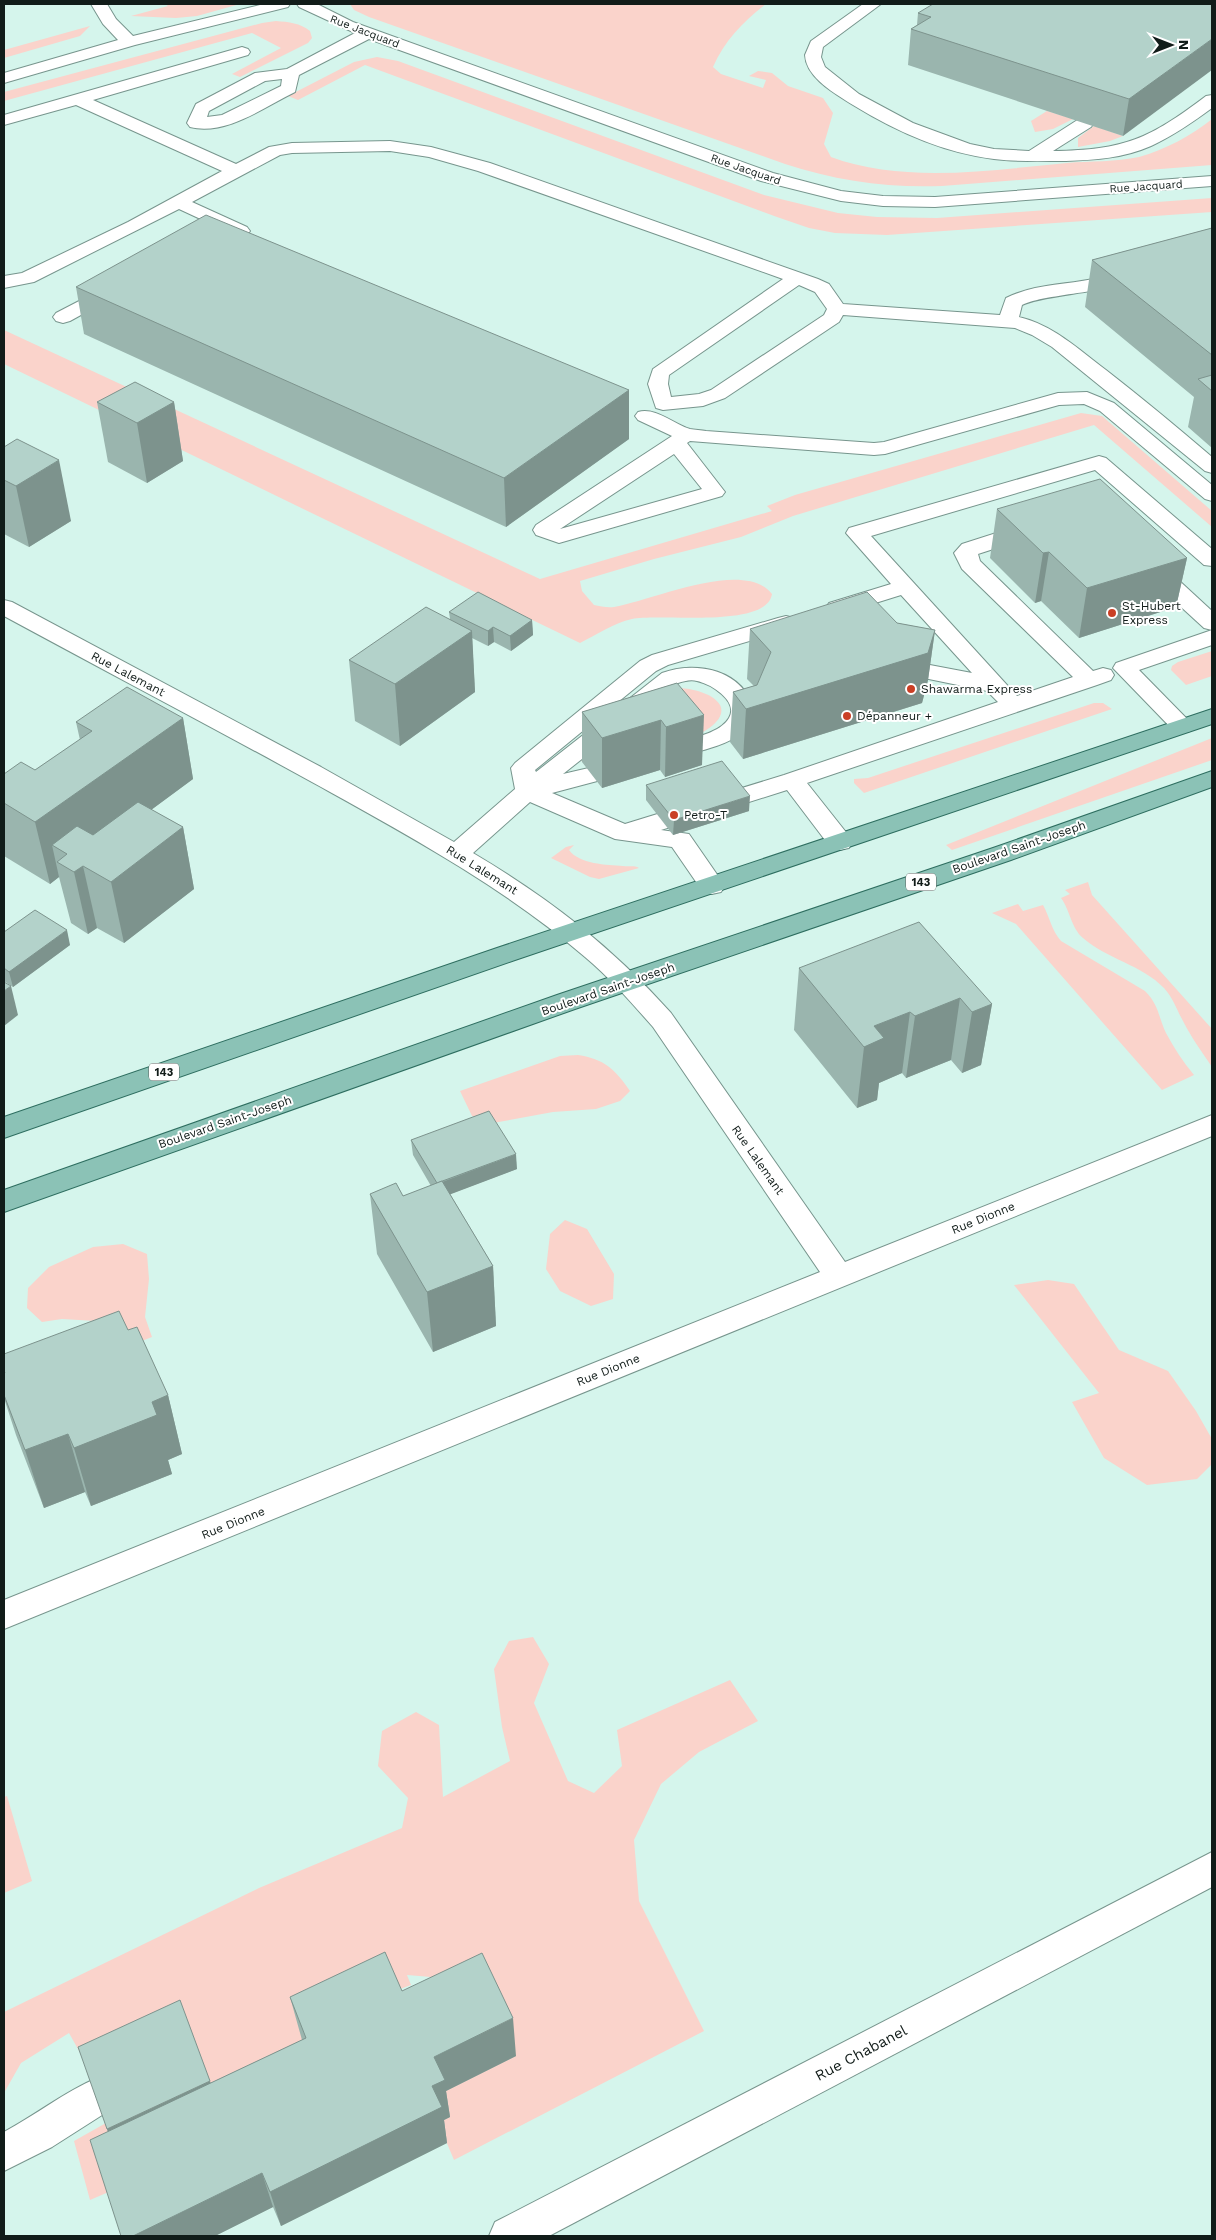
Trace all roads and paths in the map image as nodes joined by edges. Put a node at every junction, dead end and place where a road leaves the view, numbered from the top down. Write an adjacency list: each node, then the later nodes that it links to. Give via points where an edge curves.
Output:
1 (99, 4): 6 (street, via 109,21)
2 (282, 4): 6 (street)
3 (306, 4): 5 (street, Rue Jacquard)
4 (873, 4): 14 (street, via 817,44 813,51 814,62 820,73 869,108 920,132 987,153)
5 (368, 32): 13 (street, via 290,73 260,77 202,108 196,123); 16 (street, Rue Jacquard, via 767,177 841,196 936,202)
6 (129, 42): 8 (street)
7 (242, 52): 9 (street)
8 (4, 78)
9 (78, 99): 11 (street); 13 (street)
10 (1212, 100): 14 (street, via 1176,128 1126,150 1093,155)
11 (4, 120)
12 (1085, 123): 14 (street)
13 (166, 138): 15 (street)
14 (1033, 156)
15 (236, 171): 17 (street); 22 (street, via 267,154 292,148 390,146 431,152 484,167)
16 (1212, 181)
17 (178, 202): 18 (street); 23 (street, via 27,278)
18 (229, 225): 19 (street); 20 (street)
19 (211, 235)
20 (256, 238)
21 (1140, 272): 27 (street, via 1020,298 1013,302)
22 (797, 278): 25 (street, via 822,288); 28 (street, via 660,373 658,384)
23 (4, 282)
24 (124, 283): 26 (street)
25 (837, 309): 27 (street); 28 (street, via 832,318 718,394 703,400)
26 (63, 317)
27 (1008, 321): 30 (street, via 1031,325 1045,332)
28 (663, 404): 29 (street, via 636,412)
29 (680, 438): 29 (street, via 659,454 544,530 559,537 715,492); 31 (street, via 885,448 1058,399 1087,398 1107,407)
30 (1212, 467)
31 (1212, 495)
32 (1138, 496): 33 (street); 36 (street); 37 (street, via 1099,462 857,533)
33 (1118, 502)
34 (1044, 525): 45 (street, via 970,549 965,553 966,558)
35 (1136, 553): 40 (street)
36 (1212, 560)
37 (905, 587): 38 (street); 46 (street)
38 (841, 606): 41 (street); 54 (street, via 648,666 523,768)
39 (4, 607): 57 (street, Rue Lalemant)
40 (1212, 623)
41 (859, 626)
42 (1212, 637): 44 (street)
43 (877, 646): 46 (street, via 895,666)
44 (1124, 668): 45 (street); 49 (street)
45 (1089, 680): 47 (street)
46 (994, 685): 47 (street)
47 (1013, 705): 53 (street)
48 (1212, 716): 49 (main road, 143)
49 (1182, 726): 56 (main road, 143)
50 (688, 748): 54 (street, via 722,736 735,727 742,714 742,703 732,690 717,680 684,673 670,678)
51 (592, 775): 54 (street)
52 (1212, 779): 60 (main road, Boulevard Saint-Joseph / 143)
53 (792, 780): 55 (street); 56 (street)
54 (527, 791): 55 (street); 57 (street)
55 (624, 833): 58 (street, via 680,840)
56 (840, 842): 58 (main road, 143)
57 (457, 853): 59 (street, Rue Lalemant)
58 (712, 886): 59 (main road, 143)
59 (572, 931): 60 (street, Rue Lalemant); 62 (main road, 143)
60 (628, 981): 63 (main road, Boulevard Saint-Joseph / 143); 64 (street, Rue Lalemant, via 662,1020)
61 (1212, 1125): 64 (street, Rue Dionne)
62 (4, 1128)
63 (4, 1200)
64 (838, 1276): 65 (street, Rue Dionne)
65 (4, 1615)
66 (1212, 1869): 69 (street, Rue Chabanel)
67 (97, 2097): 68 (street)
68 (4, 2152)
69 (509, 2236)

